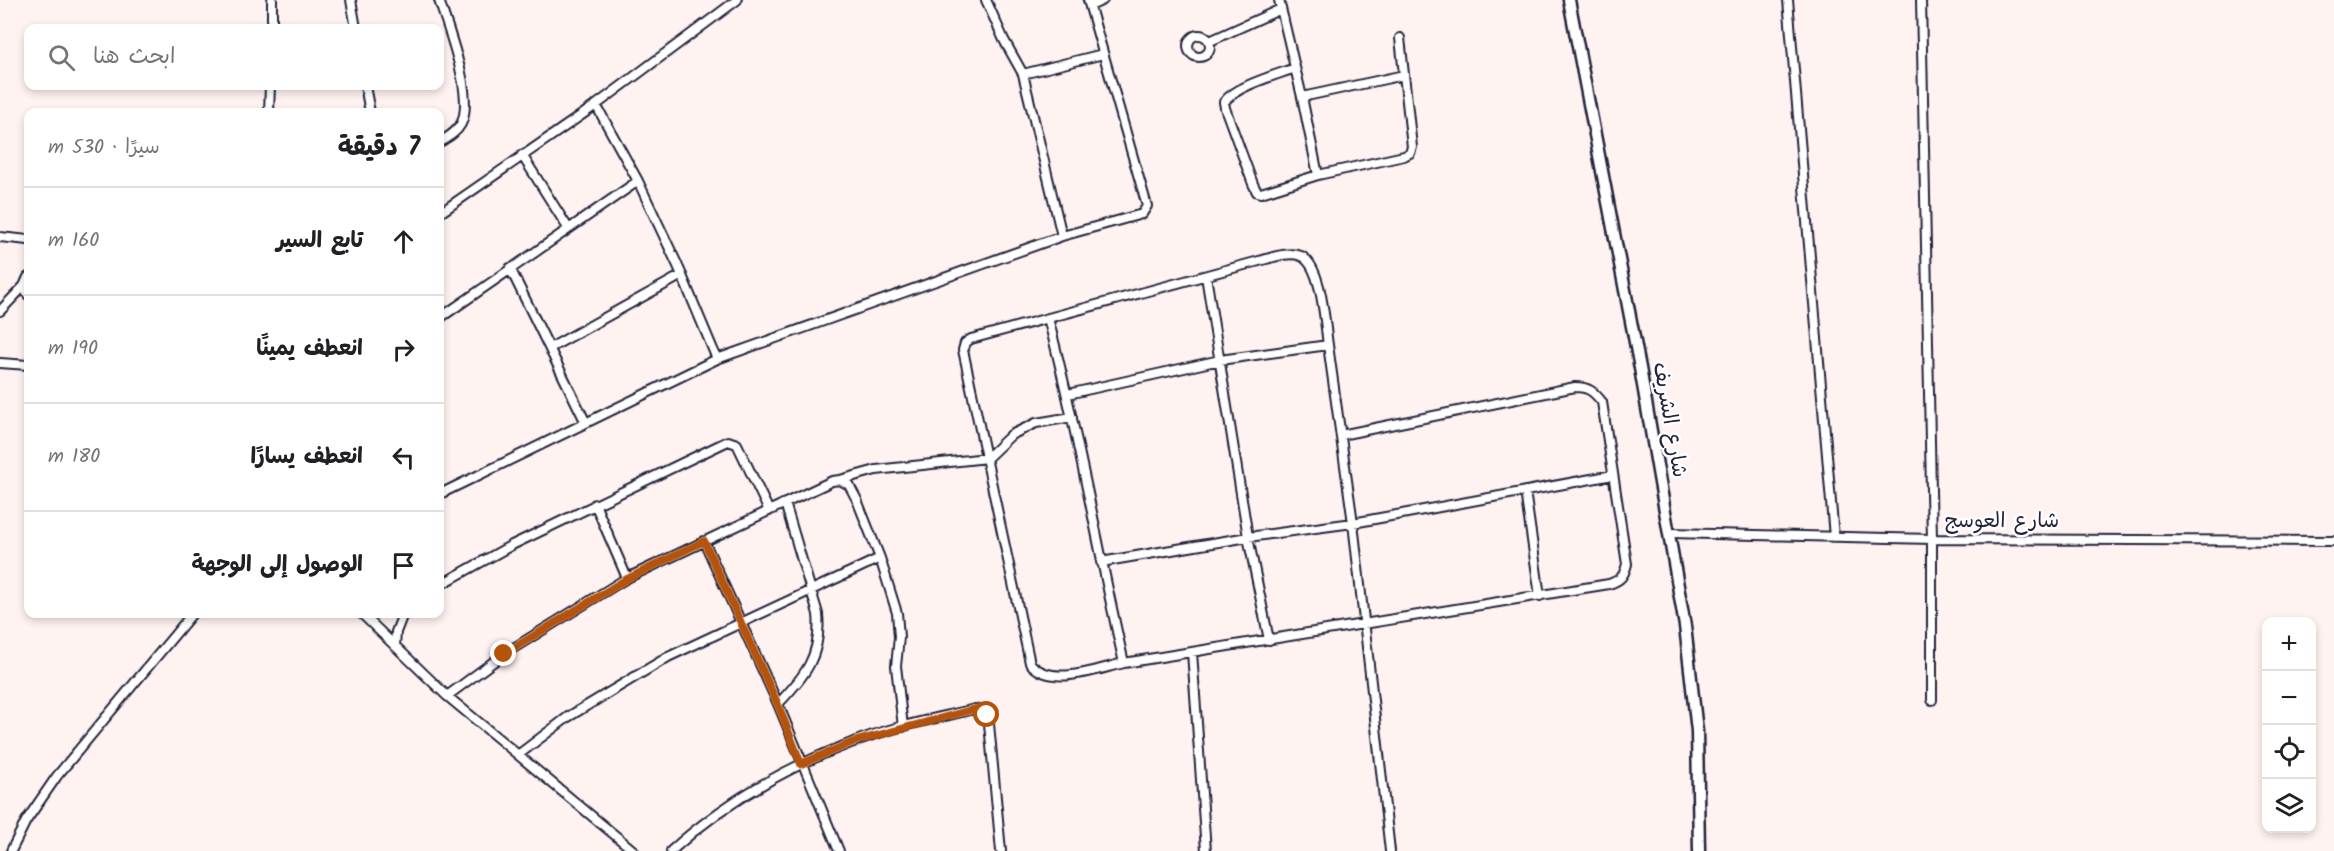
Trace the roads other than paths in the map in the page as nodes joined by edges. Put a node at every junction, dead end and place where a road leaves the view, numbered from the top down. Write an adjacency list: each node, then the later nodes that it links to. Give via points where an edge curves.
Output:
1 (272, 0): 12 (street)
2 (351, 0): 13 (street)
3 (439, 0): 26 (street, via 465,87 466,105 460,126)
4 (737, 0): 23 (street)
5 (986, 0): 18 (street)
6 (1103, 0): 10 (street)
7 (1569, 0): 61 (main road, شارع الشريف)
8 (1788, 0): 63 (street)
9 (1921, 0): 64 (street)
10 (1089, 3): 16 (street)
11 (1280, 4): 15 (street); 17 (street)
12 (272, 24)
13 (355, 24)
14 (1400, 38): 19 (street)
15 (1210, 42)
16 (1103, 54): 18 (street); 32 (street, via 1147,206 1136,217)
17 (1295, 68): 22 (street); 28 (street, via 1228,97 1225,108 1257,192 1261,194)
18 (1023, 74): 32 (street)
19 (1404, 75): 22 (street); 28 (street, via 1410,153)
20 (270, 90): 24 (street)
21 (366, 90): 25 (street)
22 (1302, 96): 28 (street)
23 (596, 105): 27 (street); 29 (street)
24 (269, 108)
25 (369, 108)
26 (444, 139)
27 (522, 155): 30 (street); 31 (street)
28 (1318, 175)
29 (639, 181): 31 (street); 36 (street)
30 (444, 210)
31 (568, 228): 35 (street)
32 (1062, 236): 44 (street)
33 (0, 237): 34 (street)
34 (24, 240)
35 (510, 268): 40 (street); 43 (street)
36 (682, 275): 43 (street); 44 (street)
37 (1206, 276): 41 (street); 42 (street, via 1287,255 1301,256 1317,276); 45 (street)
38 (24, 286): 39 (street)
39 (0, 311)
40 (444, 312)
41 (1048, 318): 48 (street); 52 (street, via 965,343 963,351)
42 (1328, 345): 45 (street); 51 (street)
43 (550, 348): 50 (street)
44 (717, 359): 50 (street)
45 (1220, 360): 48 (street); 62 (street)
46 (0, 363): 47 (street)
47 (24, 365)
48 (1068, 394): 49 (street)
49 (1072, 417): 52 (street, via 1036,423 1011,435); 68 (street)
50 (586, 423): 56 (street)
51 (1341, 435): 53 (street, via 1584,387 1602,402); 60 (street)
52 (987, 458): 54 (street, via 876,470); 81 (street, via 1030,663 1041,673 1062,676)
53 (1613, 475): 55 (street); 72 (street, via 1628,564 1625,574 1609,584)
54 (840, 480): 57 (street); 67 (street, via 849,485 857,500)
55 (1525, 490): 60 (street); 72 (street)
56 (444, 492)
57 (786, 503): 59 (street); 71 (street)
58 (595, 504): 59 (street, via 728,441 737,444); 69 (street); 70 (street)
59 (768, 511): 65 (street)
60 (1353, 523): 62 (street); 77 (street)
61 (1670, 533): 63 (street, شارع العوسج); 95 (main road, شارع الشريف, via 1697,731)
62 (1248, 537): 68 (street); 78 (street)
63 (1834, 537): 64 (street, شارع العوسج)
64 (1932, 539): 66 (street, شارع العوسج); 83 (street)
65 (704, 541): 69 (street); 76 (street)
66 (2334, 541)
67 (880, 558): 71 (street); 85 (street, via 900,625 896,666)
68 (1101, 562): 81 (street)
69 (627, 579): 82 (street, via 504,654)
70 (444, 583)
71 (812, 589): 76 (street); 84 (street, via 820,629 816,655)
72 (1540, 596): 77 (street)
73 (189, 618): 88 (street, via 57,776)
74 (366, 618): 79 (street)
75 (401, 618): 79 (street)
76 (741, 622): 84 (street); 86 (street, via 668,657 568,717)
77 (1364, 624): 78 (street); 94 (street)
78 (1269, 640): 80 (street)
79 (395, 646): 82 (street)
80 (1192, 652): 81 (street); 93 (street)
81 (1124, 663)
82 (447, 696): 86 (street)
83 (1932, 700)
84 (778, 705): 87 (street)
85 (903, 728): 87 (street, via 853,742); 92 (street, via 975,709 985,712)
86 (518, 755): 89 (street)
87 (801, 764): 90 (street, via 724,808); 91 (street)
88 (11, 851)
89 (634, 851)
90 (671, 851)
91 (839, 851)
92 (1001, 851)
93 (1206, 851)
94 (1390, 851)
95 (1699, 851)

